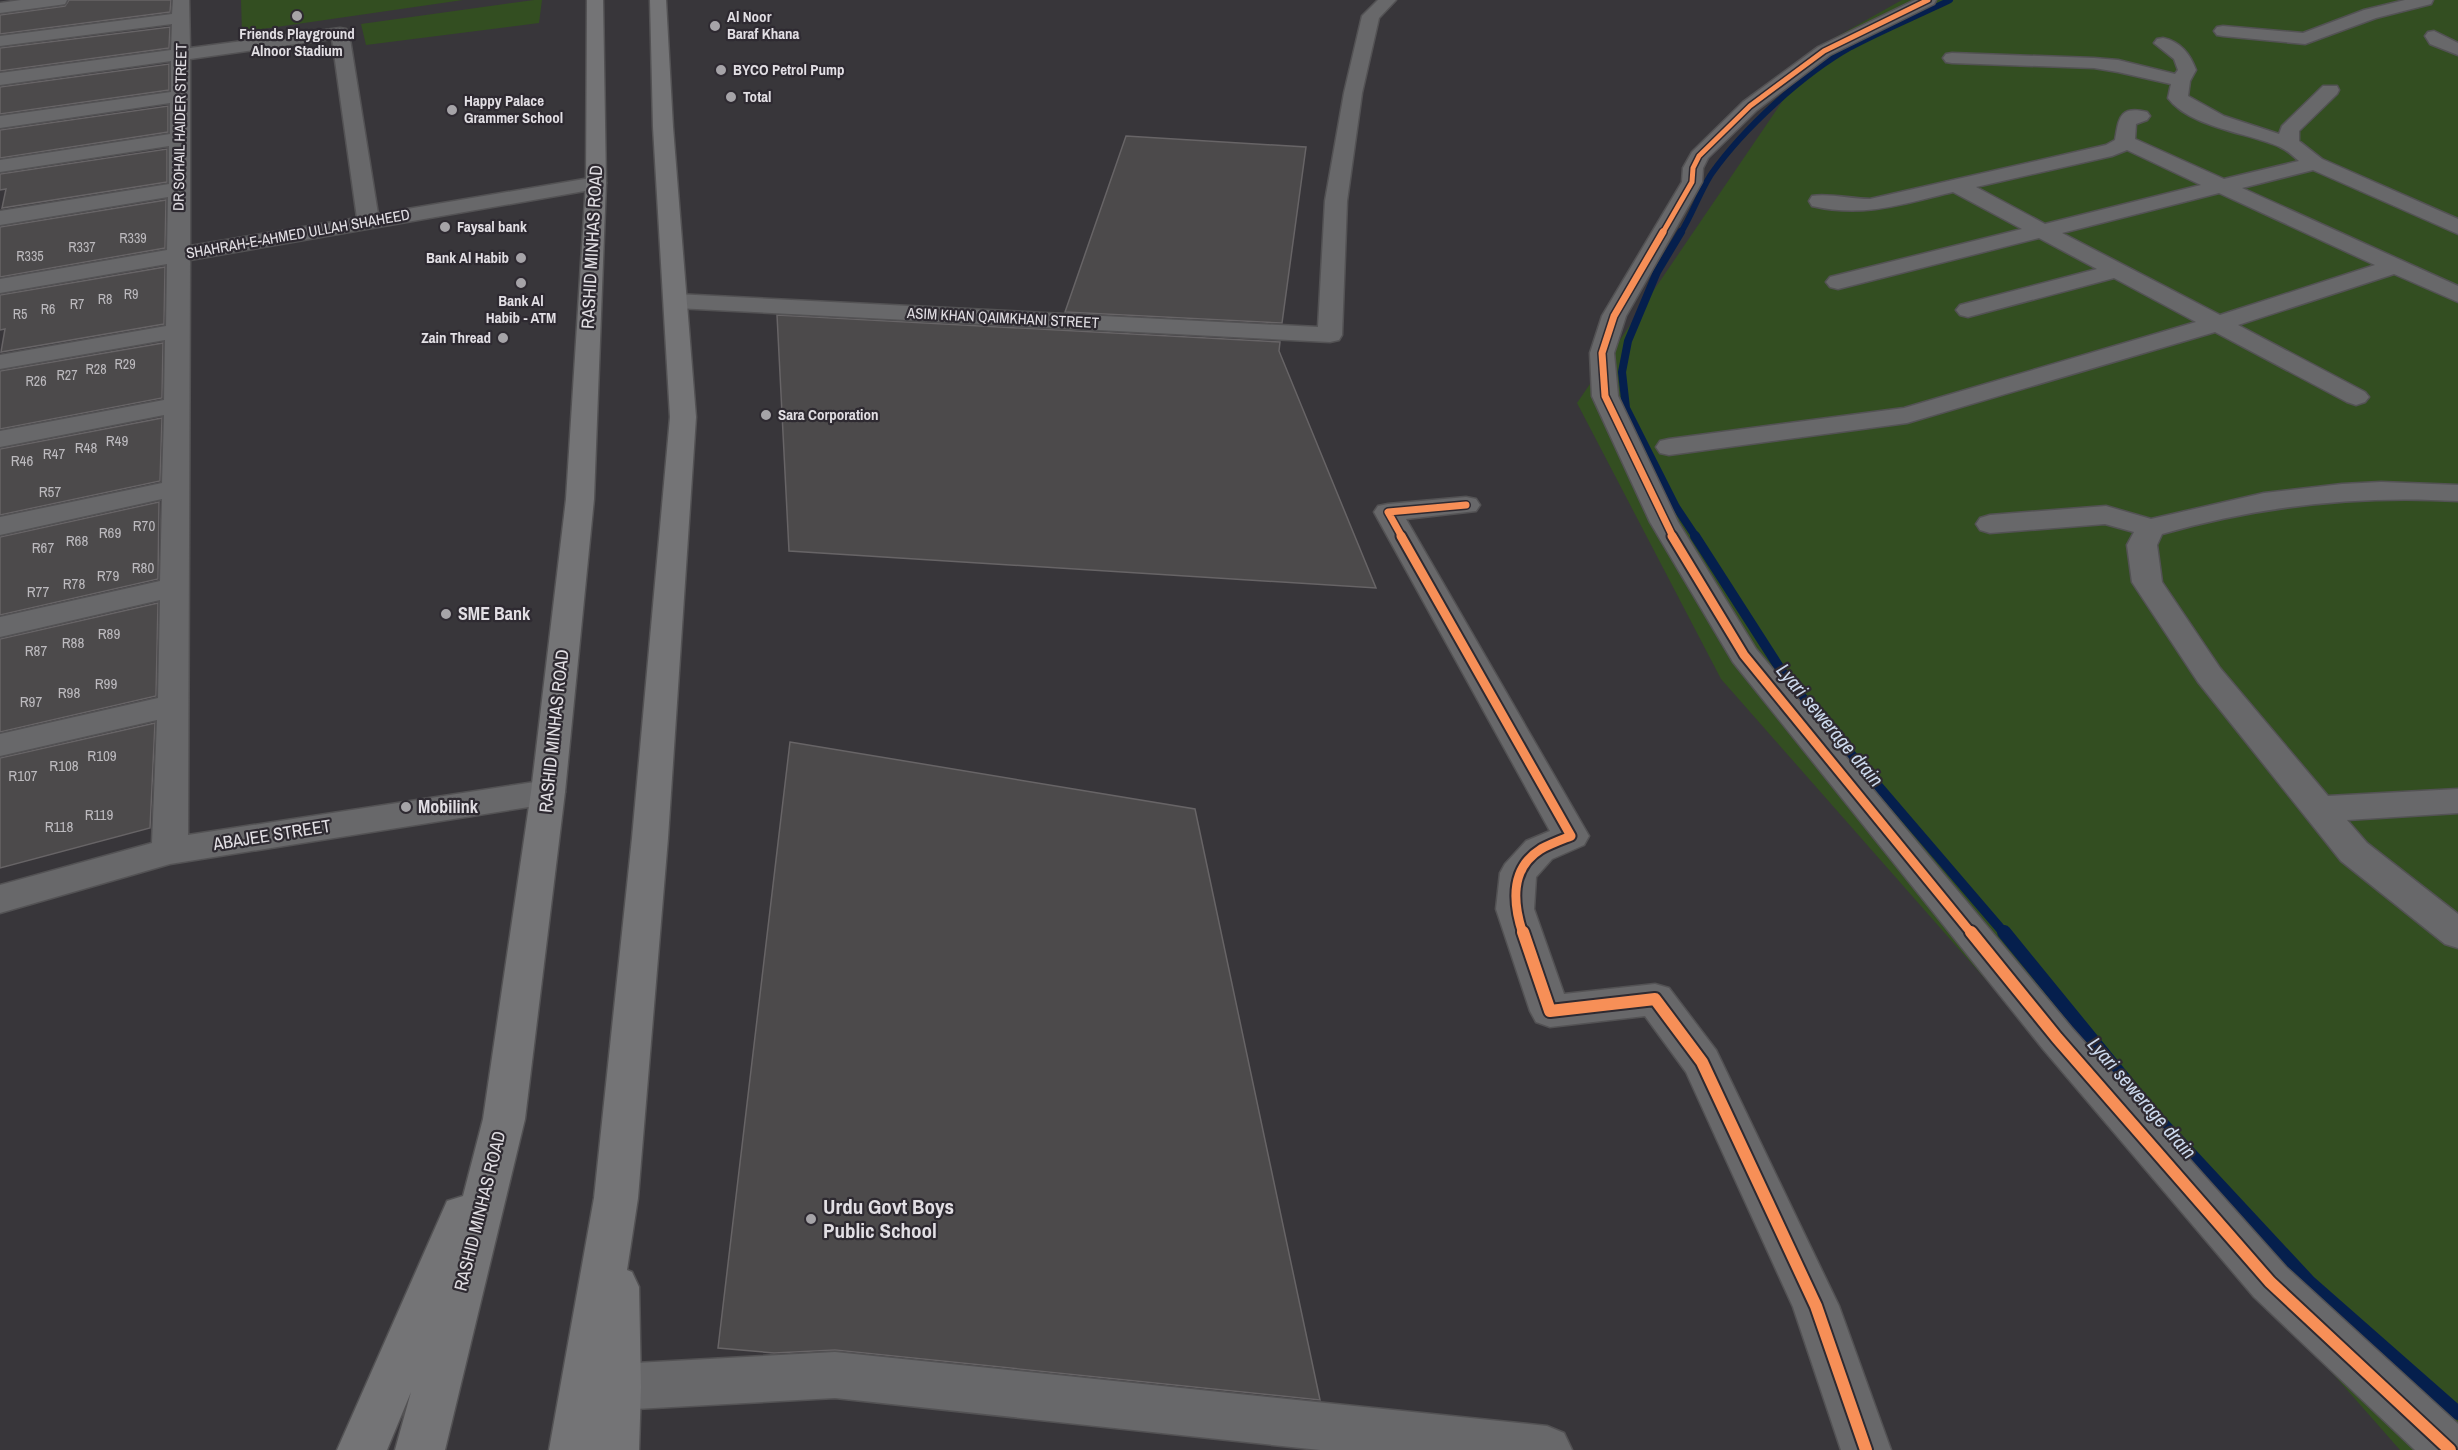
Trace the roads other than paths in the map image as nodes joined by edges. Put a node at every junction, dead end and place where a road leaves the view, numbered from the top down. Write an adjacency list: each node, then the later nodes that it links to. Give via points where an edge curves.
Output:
1 (59, 0): 7 (street)
2 (594, 0): 27 (main road, RASHID MINHAS ROAD)
3 (658, 0): 42 (main road)
4 (1388, 0): 42 (street, ASIM KHAN QAIMKHANI STREET, via 1371,16 1353,93 1336,201 1330,335)
5 (1928, 0): 76 (street, via 1824,51 1749,106 1698,156 1692,182 1614,316 1602,353 1605,396 1664,522 1744,655 2057,1038 2270,1282)
6 (2425, 0): 10 (street, via 2370,14 2305,39)
7 (0, 8)
8 (181, 9): 11 (street); 14 (street, DR SOHAIL HAIDER STREET)
9 (2458, 30): 13 (street, via 2434,36)
10 (2223, 31)
11 (0, 41)
12 (2163, 43): 17 (street, via 2182,56 2187,70)
13 (2458, 50)
14 (181, 56): 16 (street); 19 (street, DR SOHAIL HAIDER STREET); 33 (street, via 340,33)
15 (1952, 58): 17 (street, via 2094,63)
16 (0, 79)
17 (2181, 81): 24 (street, via 2178,98 2192,110)
18 (2330, 90): 24 (street, via 2289,130)
19 (180, 96): 21 (street); 22 (street, DR SOHAIL HAIDER STREET)
20 (2140, 116): 23 (street, via 2126,122)
21 (0, 122)
22 (180, 139): 26 (street); 30 (street, DR SOHAIL HAIDER STREET)
23 (2125, 142): 28 (street, via 2112,150); 29 (street)
24 (2289, 143): 25 (street)
25 (2315, 163): 29 (street); 34 (street)
26 (0, 166)
27 (596, 183): 33 (street, SHAHRAH-E-AHMED ULLAH SHAHEED); 61 (main road, RASHID MINHAS ROAD, via 580,499)
28 (1959, 186): 31 (street, via 1870,205); 35 (street)
29 (2222, 186): 35 (street); 37 (street)
30 (179, 189): 32 (street); 36 (street, DR SOHAIL HAIDER STREET)
31 (1820, 201)
32 (0, 218)
33 (368, 222): 36 (street, SHAHRAH-E-AHMED ULLAH SHAHEED)
34 (2458, 227)
35 (2043, 230): 38 (street); 39 (street)
36 (178, 255): 40 (street, SHAHRAH-E-AHMED ULLAH SHAHEED); 45 (street, DR SOHAIL HAIDER STREET)
37 (2395, 266): 41 (street); 44 (street)
38 (2119, 270): 43 (street); 44 (street)
39 (1838, 282)
40 (0, 286)
41 (2458, 295)
42 (676, 301): 68 (main road, via 683,417 650,838)
43 (1968, 310)
44 (2219, 323): 47 (street); 50 (street, via 1907,416)
45 (177, 331): 46 (street); 48 (street, DR SOHAIL HAIDER STREET)
46 (0, 362)
47 (2356, 396)
48 (177, 405): 49 (street); 51 (street, DR SOHAIL HAIDER STREET)
49 (0, 439)
50 (1669, 447)
51 (176, 488): 55 (street); 57 (street, DR SOHAIL HAIDER STREET)
52 (2458, 493): 56 (street, via 2413,489 2301,495)
53 (1466, 505): 75 (street, via 1388,512 1571,836 1539,850 1518,873 1515,909 1550,1011 1655,999 1702,1062 1816,1306)
54 (1990, 524): 56 (street, via 2106,515)
55 (0, 526)
56 (2151, 528): 63 (street, via 2142,544 2147,582 2209,675)
57 (175, 587): 58 (street); 59 (street, DR SOHAIL HAIDER STREET)
58 (0, 627)
59 (174, 705): 60 (street); 64 (street, DR SOHAIL HAIDER STREET)
60 (0, 745)
61 (548, 792): 64 (street, ABAJEE STREET); 67 (main road, RASHID MINHAS ROAD)
62 (2458, 801): 63 (street)
63 (2318, 809): 66 (street, via 2354,852)
64 (170, 851): 65 (street, ABAJEE STREET)
65 (0, 899)
66 (2458, 934)
67 (504, 1119): 70 (main road); 71 (main road, RASHID MINHAS ROAD)
68 (616, 1198): 69 (main road); 72 (main road)
69 (617, 1387): 73 (main road); 74 (street, via 835,1375)
70 (362, 1450)
71 (420, 1450)
72 (574, 1450)
73 (614, 1450)
74 (1547, 1450)
75 (1866, 1450)
76 (2450, 1450)

